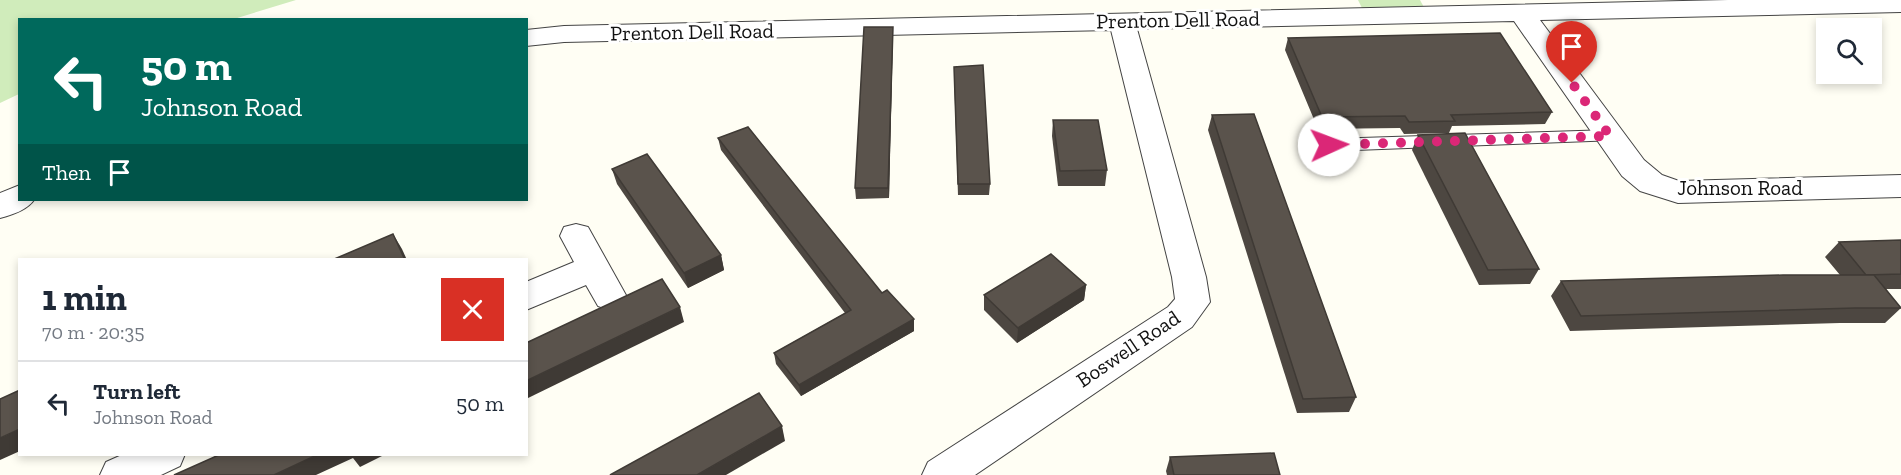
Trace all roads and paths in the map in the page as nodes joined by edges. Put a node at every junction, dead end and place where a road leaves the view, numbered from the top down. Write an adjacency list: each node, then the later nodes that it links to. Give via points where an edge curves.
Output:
1 (1901, 4): 2 (street, Prenton Dell Road)
2 (1521, 12): 3 (street, Prenton Dell Road); 5 (street, Johnson Road)
3 (1122, 22): 4 (street, Prenton Dell Road); 16 (street, Boswell Road, via 1189,277 1192,302 1180,317)
4 (528, 38)
5 (1610, 136): 6 (lane); 7 (street, Johnson Road, via 1633,168 1651,183 1678,192)
6 (1329, 145)
7 (1901, 186)
8 (18, 197): 9 (street)
9 (0, 207)
10 (576, 236): 11 (street)
11 (593, 268): 12 (street); 13 (street)
12 (528, 296)
13 (610, 297)
14 (162, 456): 15 (street)
15 (120, 475)
16 (942, 475)

